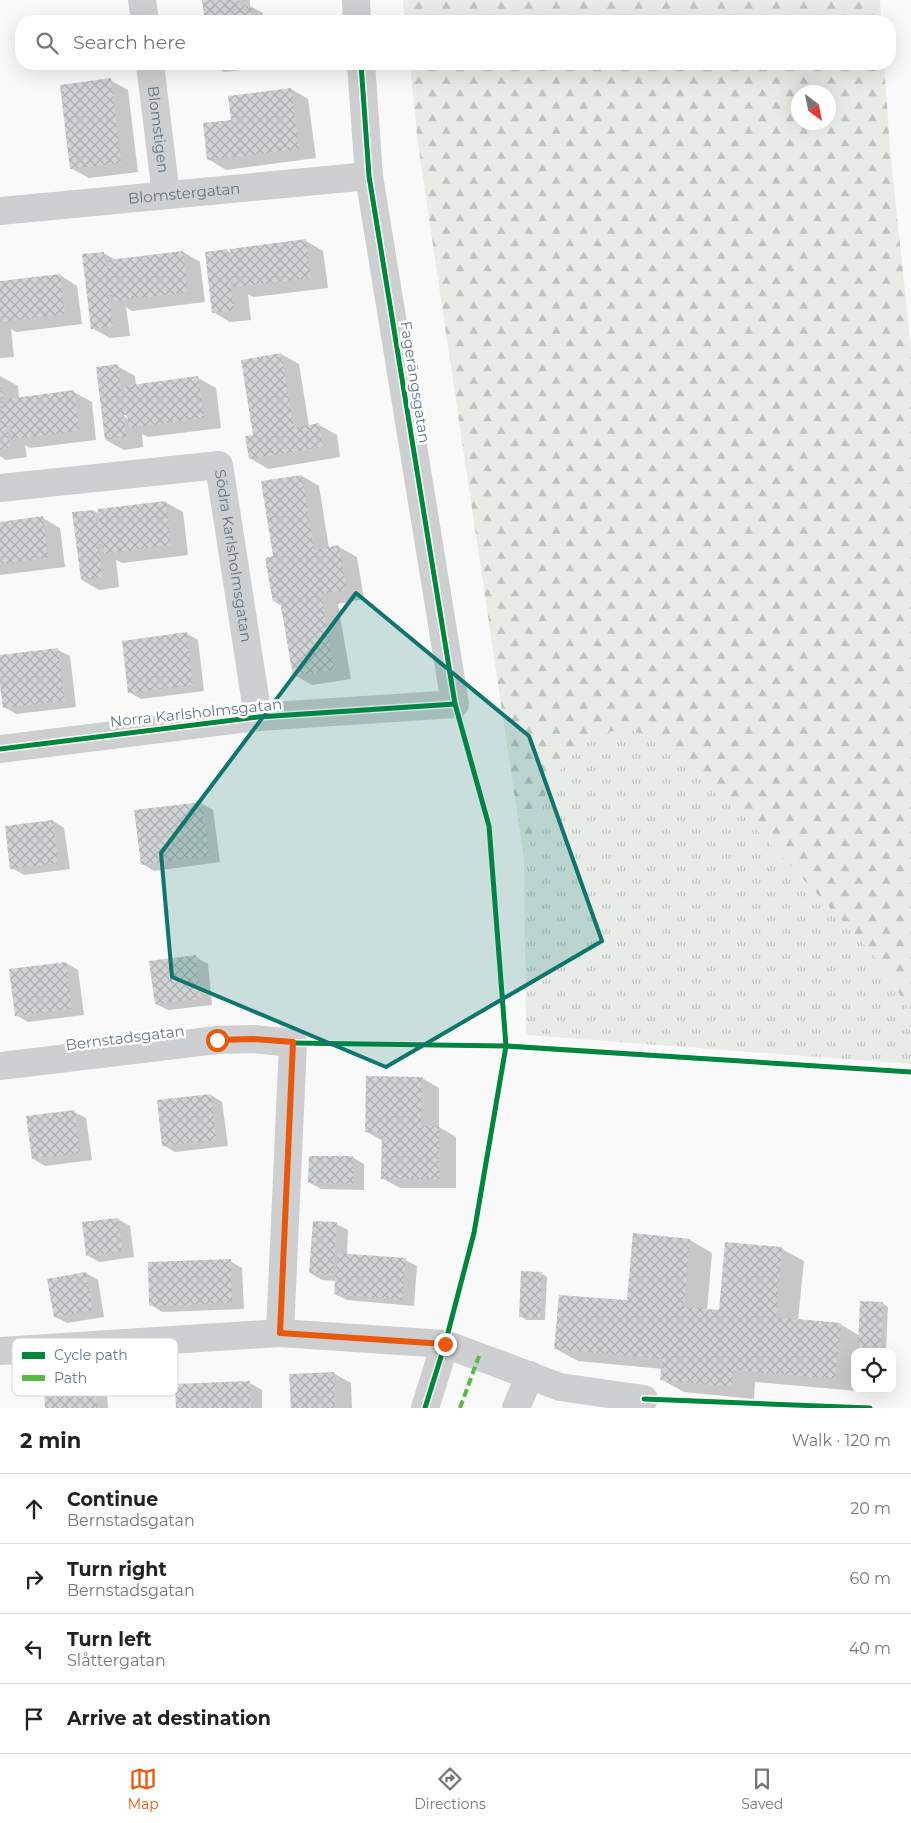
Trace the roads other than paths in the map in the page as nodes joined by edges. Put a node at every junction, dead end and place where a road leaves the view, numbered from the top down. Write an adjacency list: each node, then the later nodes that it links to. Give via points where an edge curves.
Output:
1 (142, 0): 3 (street)
2 (356, 0): 4 (street)
3 (144, 15)
4 (357, 15)
5 (151, 70): 8 (street, Blomstigen)
6 (361, 70): 7 (street, Fagerängsgatan)
7 (369, 176): 8 (street, Blomstergatan); 11 (street, Fagerängsgatan)
8 (166, 195): 9 (street, Blomstergatan)
9 (0, 211)
10 (0, 488): 12 (street, Södra Karlsholmsgatan, via 219,465)
11 (455, 704): 12 (street, Norra Karlsholmsgatan)
12 (258, 717): 13 (street, Norra Karlsholmsgatan)
13 (0, 749)
14 (0, 1066): 15 (street, Bernstadsgatan, via 217,1040 293,1042)
15 (280, 1333): 16 (street); 17 (street)
16 (178, 1340)
17 (445, 1344): 18 (street); 20 (street)
18 (530, 1376): 19 (street, via 560,1387); 21 (street)
19 (644, 1398)
20 (425, 1408)
21 (516, 1408)

